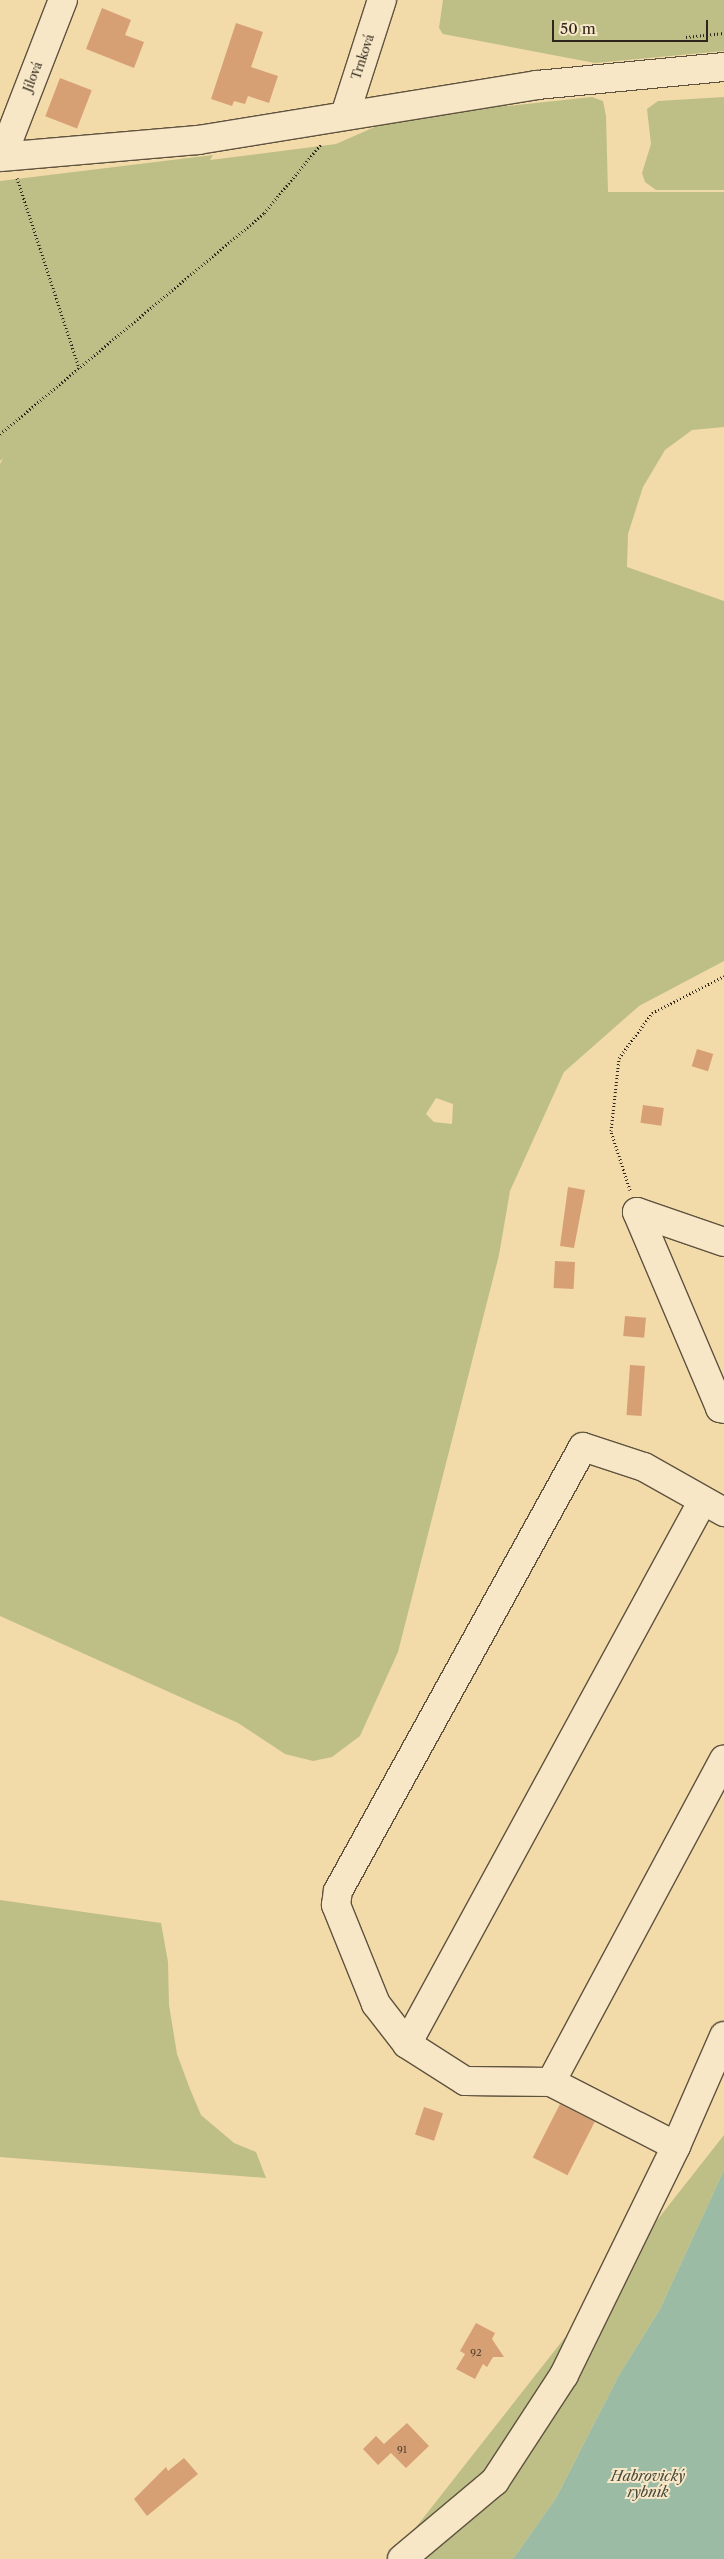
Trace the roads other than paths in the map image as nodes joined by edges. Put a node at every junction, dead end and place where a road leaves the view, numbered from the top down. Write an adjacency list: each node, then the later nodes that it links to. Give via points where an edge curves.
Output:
1 (63, 0): 5 (street, Jílová)
2 (382, 0): 4 (street, Trnková)
3 (724, 67): 4 (street, via 537,85)
4 (345, 115): 5 (street, via 198,140)
5 (5, 156)
6 (724, 1242): 7 (street, via 637,1212 720,1408)
7 (724, 1409)
8 (713, 1507): 11 (street); 11 (street, via 644,1467 582,1447 338,1891 336,1905 376,2004)
9 (724, 1759): 12 (street)
10 (724, 2036): 13 (street)
11 (407, 2044): 12 (street, via 465,2081)
12 (551, 2082): 13 (street)
13 (676, 2146): 14 (street, via 564,2375 495,2481)
14 (402, 2559)

